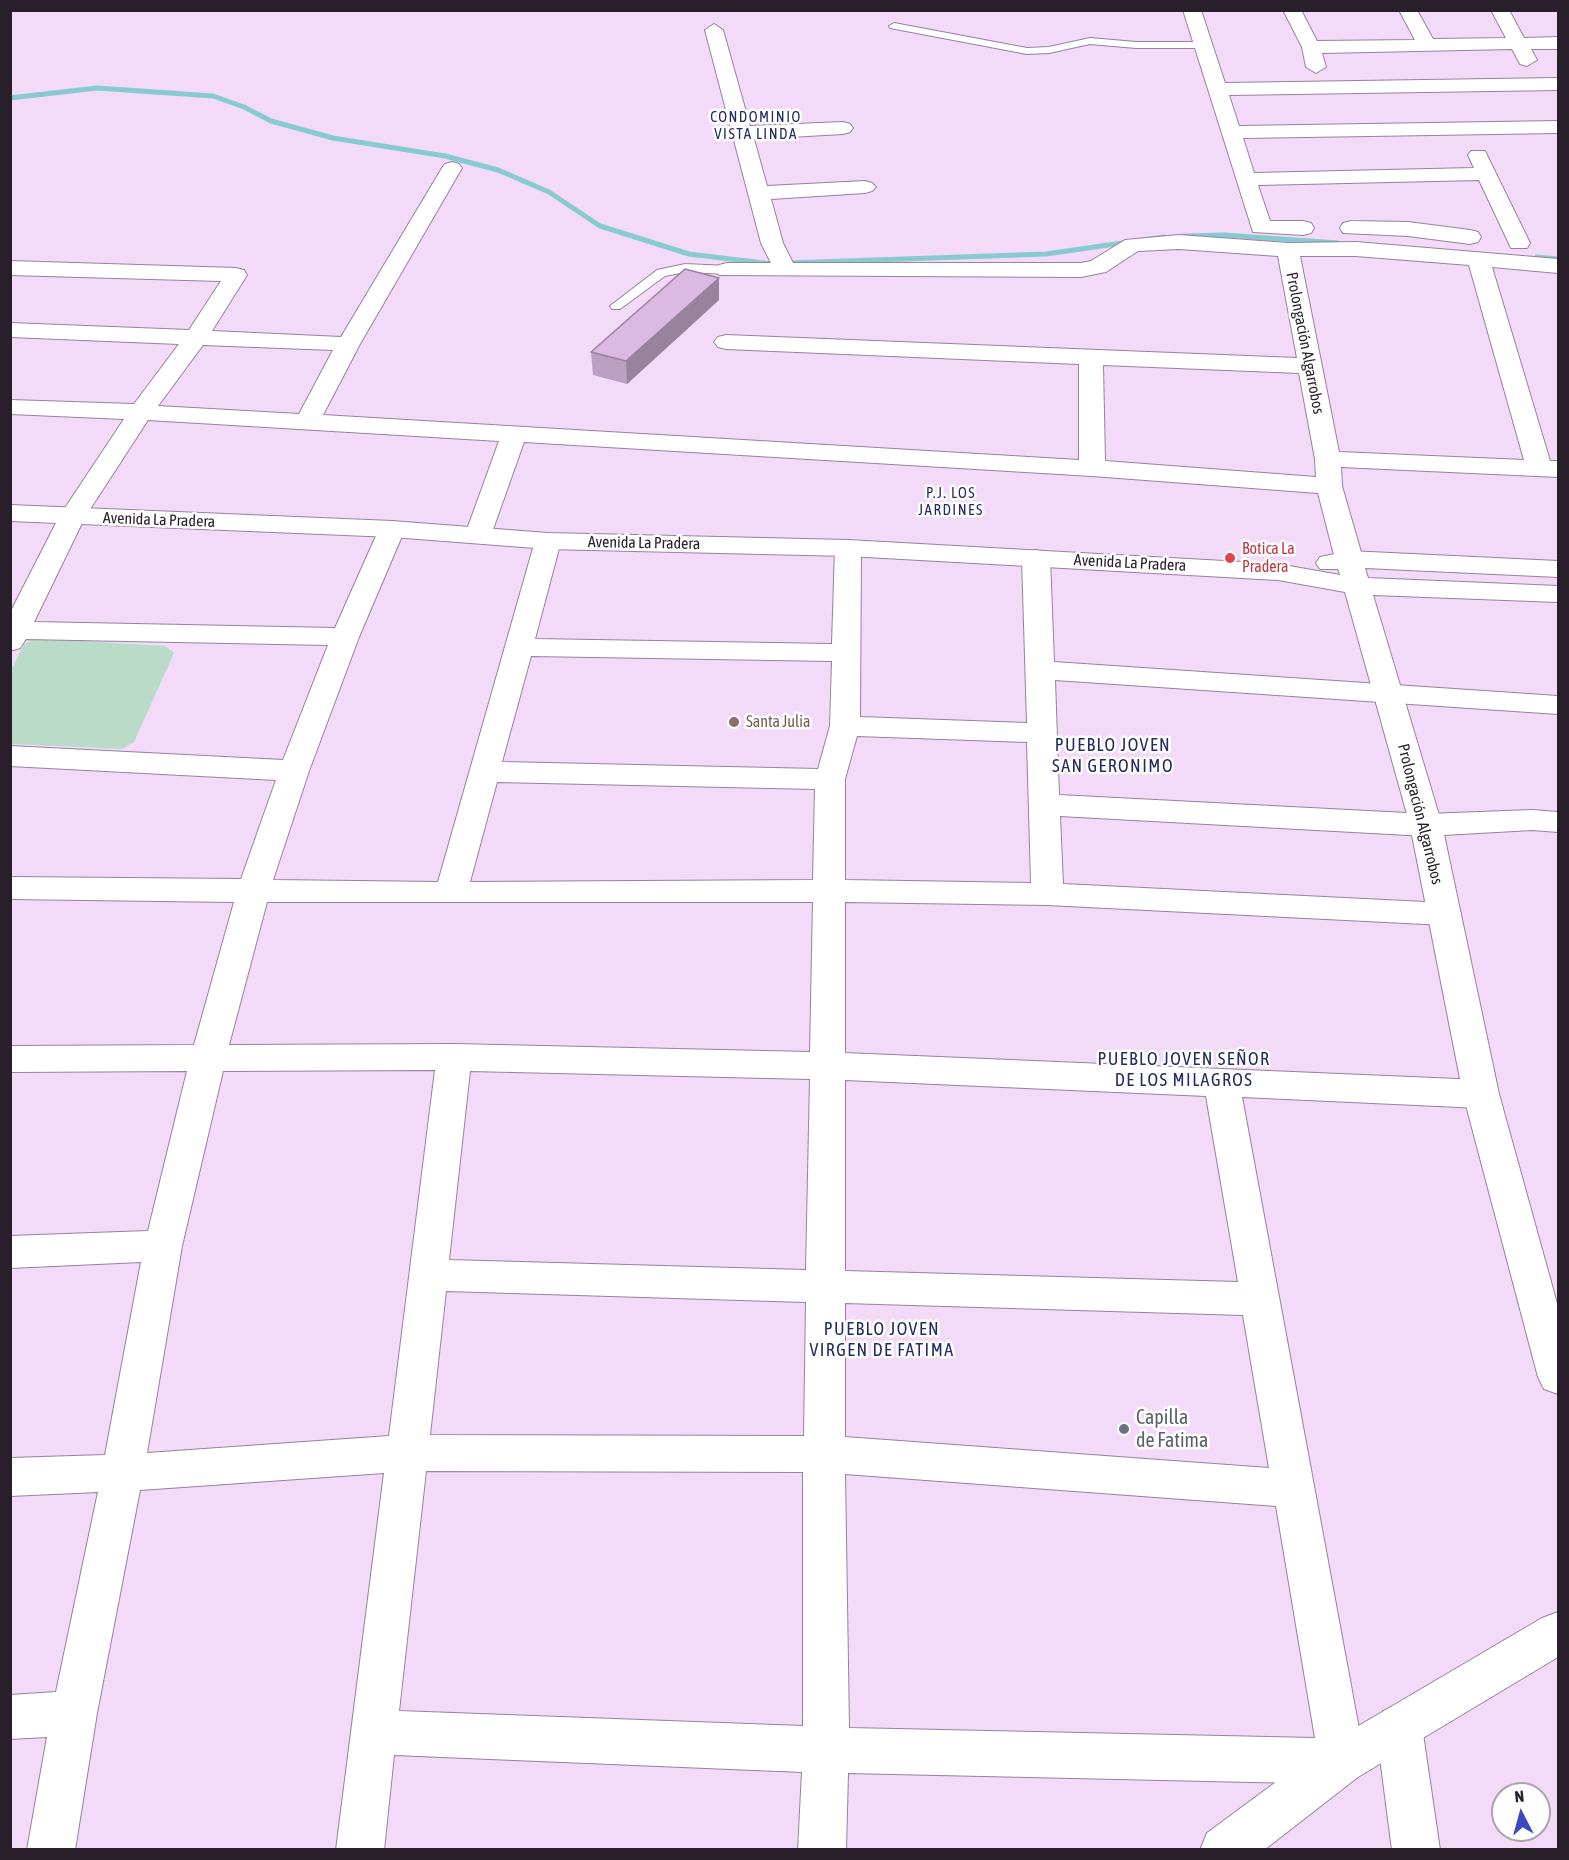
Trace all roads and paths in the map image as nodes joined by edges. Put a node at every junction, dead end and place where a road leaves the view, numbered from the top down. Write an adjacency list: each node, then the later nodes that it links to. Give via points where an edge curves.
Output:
1 (1192, 10): 9 (street)
2 (1293, 10): 11 (street)
3 (1408, 10): 10 (street)
4 (1500, 10): 8 (street)
5 (894, 26): 9 (lane, via 1027,51 1090,41)
6 (714, 30): 18 (street)
7 (1558, 43): 8 (street)
8 (1520, 44): 10 (street); 14 (street)
9 (1204, 45): 13 (street)
10 (1427, 45): 11 (street)
11 (1311, 47): 12 (street)
12 (1321, 87): 13 (street); 14 (street)
13 (1218, 89): 17 (street)
14 (1553, 104): 16 (street)
15 (843, 128): 18 (street)
16 (1466, 129): 17 (street); 20 (street)
17 (1232, 132): 21 (street)
18 (742, 134): 23 (street)
19 (452, 168): 36 (street)
20 (1487, 174): 21 (street); 24 (street)
21 (1246, 179): 24 (street, via 1261,227 1408,229)
22 (866, 187): 23 (street)
23 (758, 193): 28 (street, via 772,243)
24 (1519, 243): 25 (street)
25 (1558, 246)
26 (1288, 250): 27 (street, via 1356,249); 28 (street, via 1179,242 1133,245 1098,267 1081,270); 38 (street, Prolongación Algarrobos)
27 (1478, 259): 29 (street); 45 (street)
28 (784, 265): 31 (street)
29 (1558, 266)
30 (10, 268): 34 (street, via 236,275)
31 (727, 270): 32 (lane, via 685,268 662,273)
32 (616, 306)
33 (10, 330): 34 (street)
34 (196, 338): 36 (street); 40 (street)
35 (726, 342): 37 (street)
36 (348, 344): 41 (street)
37 (1091, 357): 38 (street); 44 (street)
38 (1310, 366): 43 (street, Prolongación Algarrobos)
39 (10, 407): 40 (street)
40 (141, 412): 41 (street); 48 (street)
41 (307, 422): 42 (street)
42 (514, 435): 44 (street); 50 (street)
43 (1328, 459): 45 (street); 46 (street, Prolongación Algarrobos)
44 (1092, 468): 46 (street)
45 (1549, 468)
46 (1329, 486): 55 (street, Prolongación Algarrobos)
47 (10, 513): 48 (street, Avenida La Pradera)
48 (72, 517): 49 (street, Avenida La Pradera); 57 (street)
49 (392, 529): 50 (street, Avenida La Pradera); 58 (street)
50 (478, 535): 51 (street, Avenida La Pradera)
51 (548, 541): 52 (street, Avenida La Pradera); 59 (street)
52 (848, 548): 53 (street, Avenida La Pradera); 60 (street)
53 (1036, 558): 55 (street, Avenida La Pradera); 61 (street)
54 (1558, 569): 55 (street, Avenida La Pradera)
55 (1352, 573): 56 (street, Avenida La Pradera); 62 (street, Prolongación Algarrobos)
56 (1558, 594)
57 (14, 636): 58 (street)
58 (345, 637): 67 (street)
59 (519, 647): 60 (street); 68 (street)
60 (847, 653): 64 (street)
61 (1039, 670): 62 (street); 65 (street)
62 (1388, 692): 63 (street); 72 (street, Prolongación Algarrobos)
63 (1558, 705)
64 (844, 726): 65 (street); 69 (street)
65 (1041, 734): 70 (street)
66 (10, 756): 67 (street)
67 (294, 771): 75 (street)
68 (485, 772): 69 (street); 76 (street)
69 (830, 779): 74 (street)
70 (1044, 805): 72 (street); 77 (street)
71 (1545, 821): 72 (street)
72 (1426, 825): 78 (street, Prolongación Algarrobos)
73 (10, 888): 75 (street)
74 (829, 891): 76 (street); 77 (street); 82 (street)
75 (253, 892): 76 (street); 81 (street)
76 (451, 893)
77 (1047, 894): 78 (street)
78 (1445, 914): 84 (street, Prolongación Algarrobos)
79 (454, 1058): 81 (street); 82 (street); 87 (street)
80 (10, 1059): 81 (street)
81 (208, 1059): 85 (street)
82 (828, 1066): 83 (street); 88 (street)
83 (1222, 1085): 84 (street); 89 (street)
84 (1480, 1094): 90 (street, Prolongación Algarrobos)
85 (163, 1246): 86 (street); 93 (street)
86 (10, 1252)
87 (428, 1275): 88 (street); 91 (street)
88 (826, 1287): 89 (street); 92 (street)
89 (1260, 1299): 95 (street)
90 (1558, 1377)
91 (409, 1453): 92 (street); 93 (street); 100 (street)
92 (824, 1454): 95 (street); 101 (street)
93 (123, 1473): 94 (street); 97 (street)
94 (10, 1477)
95 (1294, 1489): 102 (street)
96 (1558, 1633): 99 (street)
97 (74, 1713): 98 (street); 103 (street)
98 (10, 1717)
99 (1399, 1727): 102 (street); 107 (street)
100 (375, 1732): 101 (street); 104 (street)
101 (826, 1750): 102 (street); 105 (street)
102 (1342, 1761): 106 (street)
103 (51, 1850)
104 (360, 1850)
105 (822, 1850)
106 (1224, 1850)
107 (1416, 1850)

